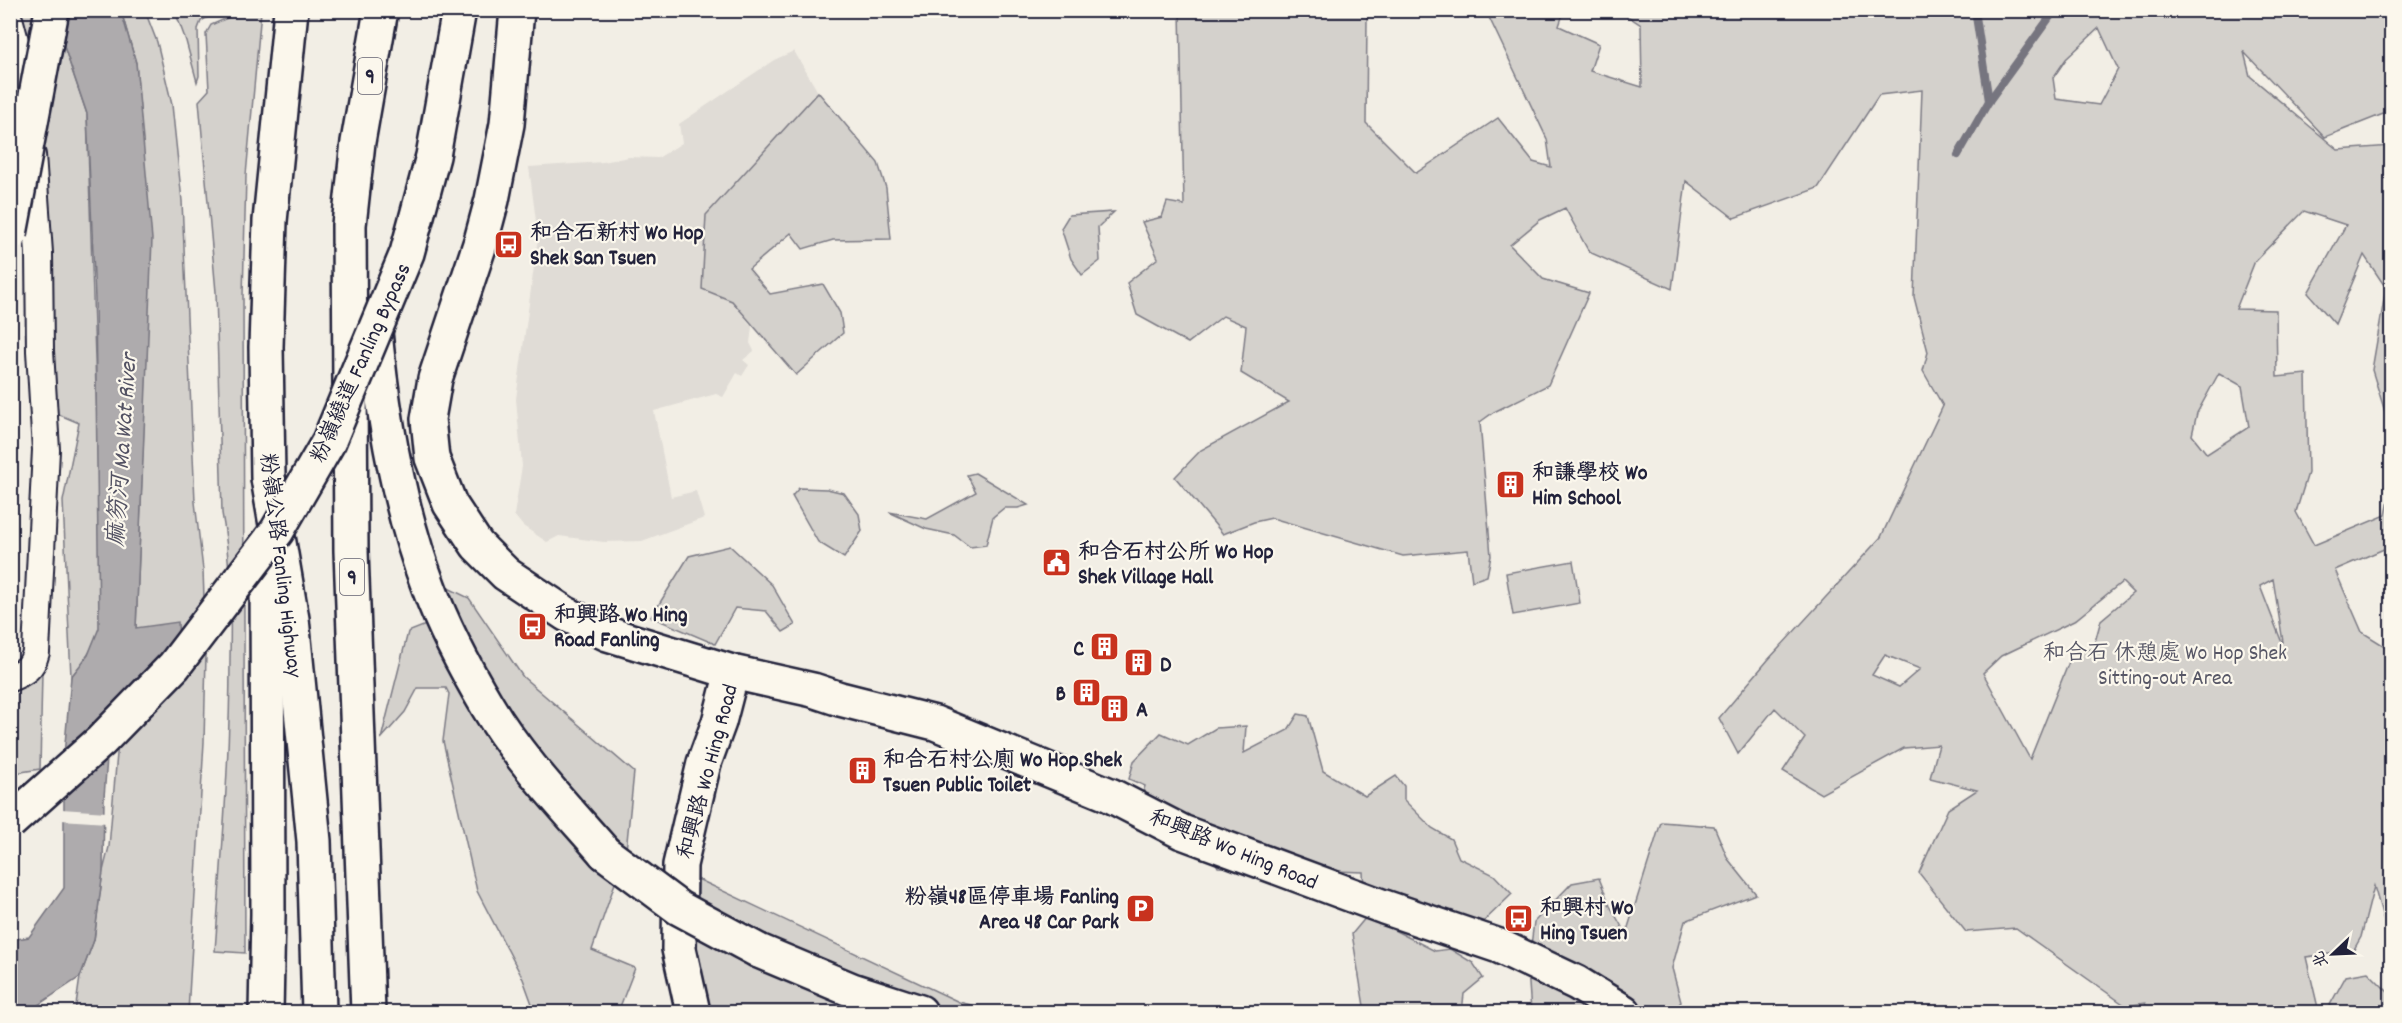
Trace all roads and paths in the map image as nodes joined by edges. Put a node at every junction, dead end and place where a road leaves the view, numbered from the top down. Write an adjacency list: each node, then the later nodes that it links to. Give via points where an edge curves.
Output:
1 (52, 10): 8 (main road, bridge)
2 (291, 10): 9 (main road, 粉嶺公路 Fanling Highway, via 270,221)
3 (381, 10): 7 (main road, 9)
4 (459, 10): 12 (main road, 粉嶺繞道 Fanling Bypass, bridge, via 433,156 407,253 329,441 277,531 174,666 101,741)
5 (517, 10): 10 (main road, 和興路 Wo Hing Road, via 507,124 492,200 430,400 432,458 463,527 492,561 528,591 608,634)
6 (10, 22): 11 (street, via 32,149 46,450 36,652 34,663)
7 (358, 142): 17 (main road, 9, via 349,225 349,435); 19 (main road, bridge, via 376,345 406,517 429,590 489,709 540,779 605,853 679,908 759,951 852,990)
8 (10, 234)
9 (268, 478): 13 (main road); 16 (main road, 粉嶺公路 Fanling Highway, via 292,619 314,841)
10 (732, 672): 18 (main road, 和興路 Wo Hing Road, via 704,763 680,865 679,949); 20 (main road, 和興路 Wo Hing Road, via 935,723 1110,795 1182,832 1499,946 1576,982)
11 (10, 678)
12 (10, 822)
13 (268, 914): 14 (main road); 15 (main road)
14 (254, 1012)
15 (266, 1012)
16 (319, 1012)
17 (368, 1012)
18 (693, 1012)
19 (920, 1012)
20 (1624, 1012)

